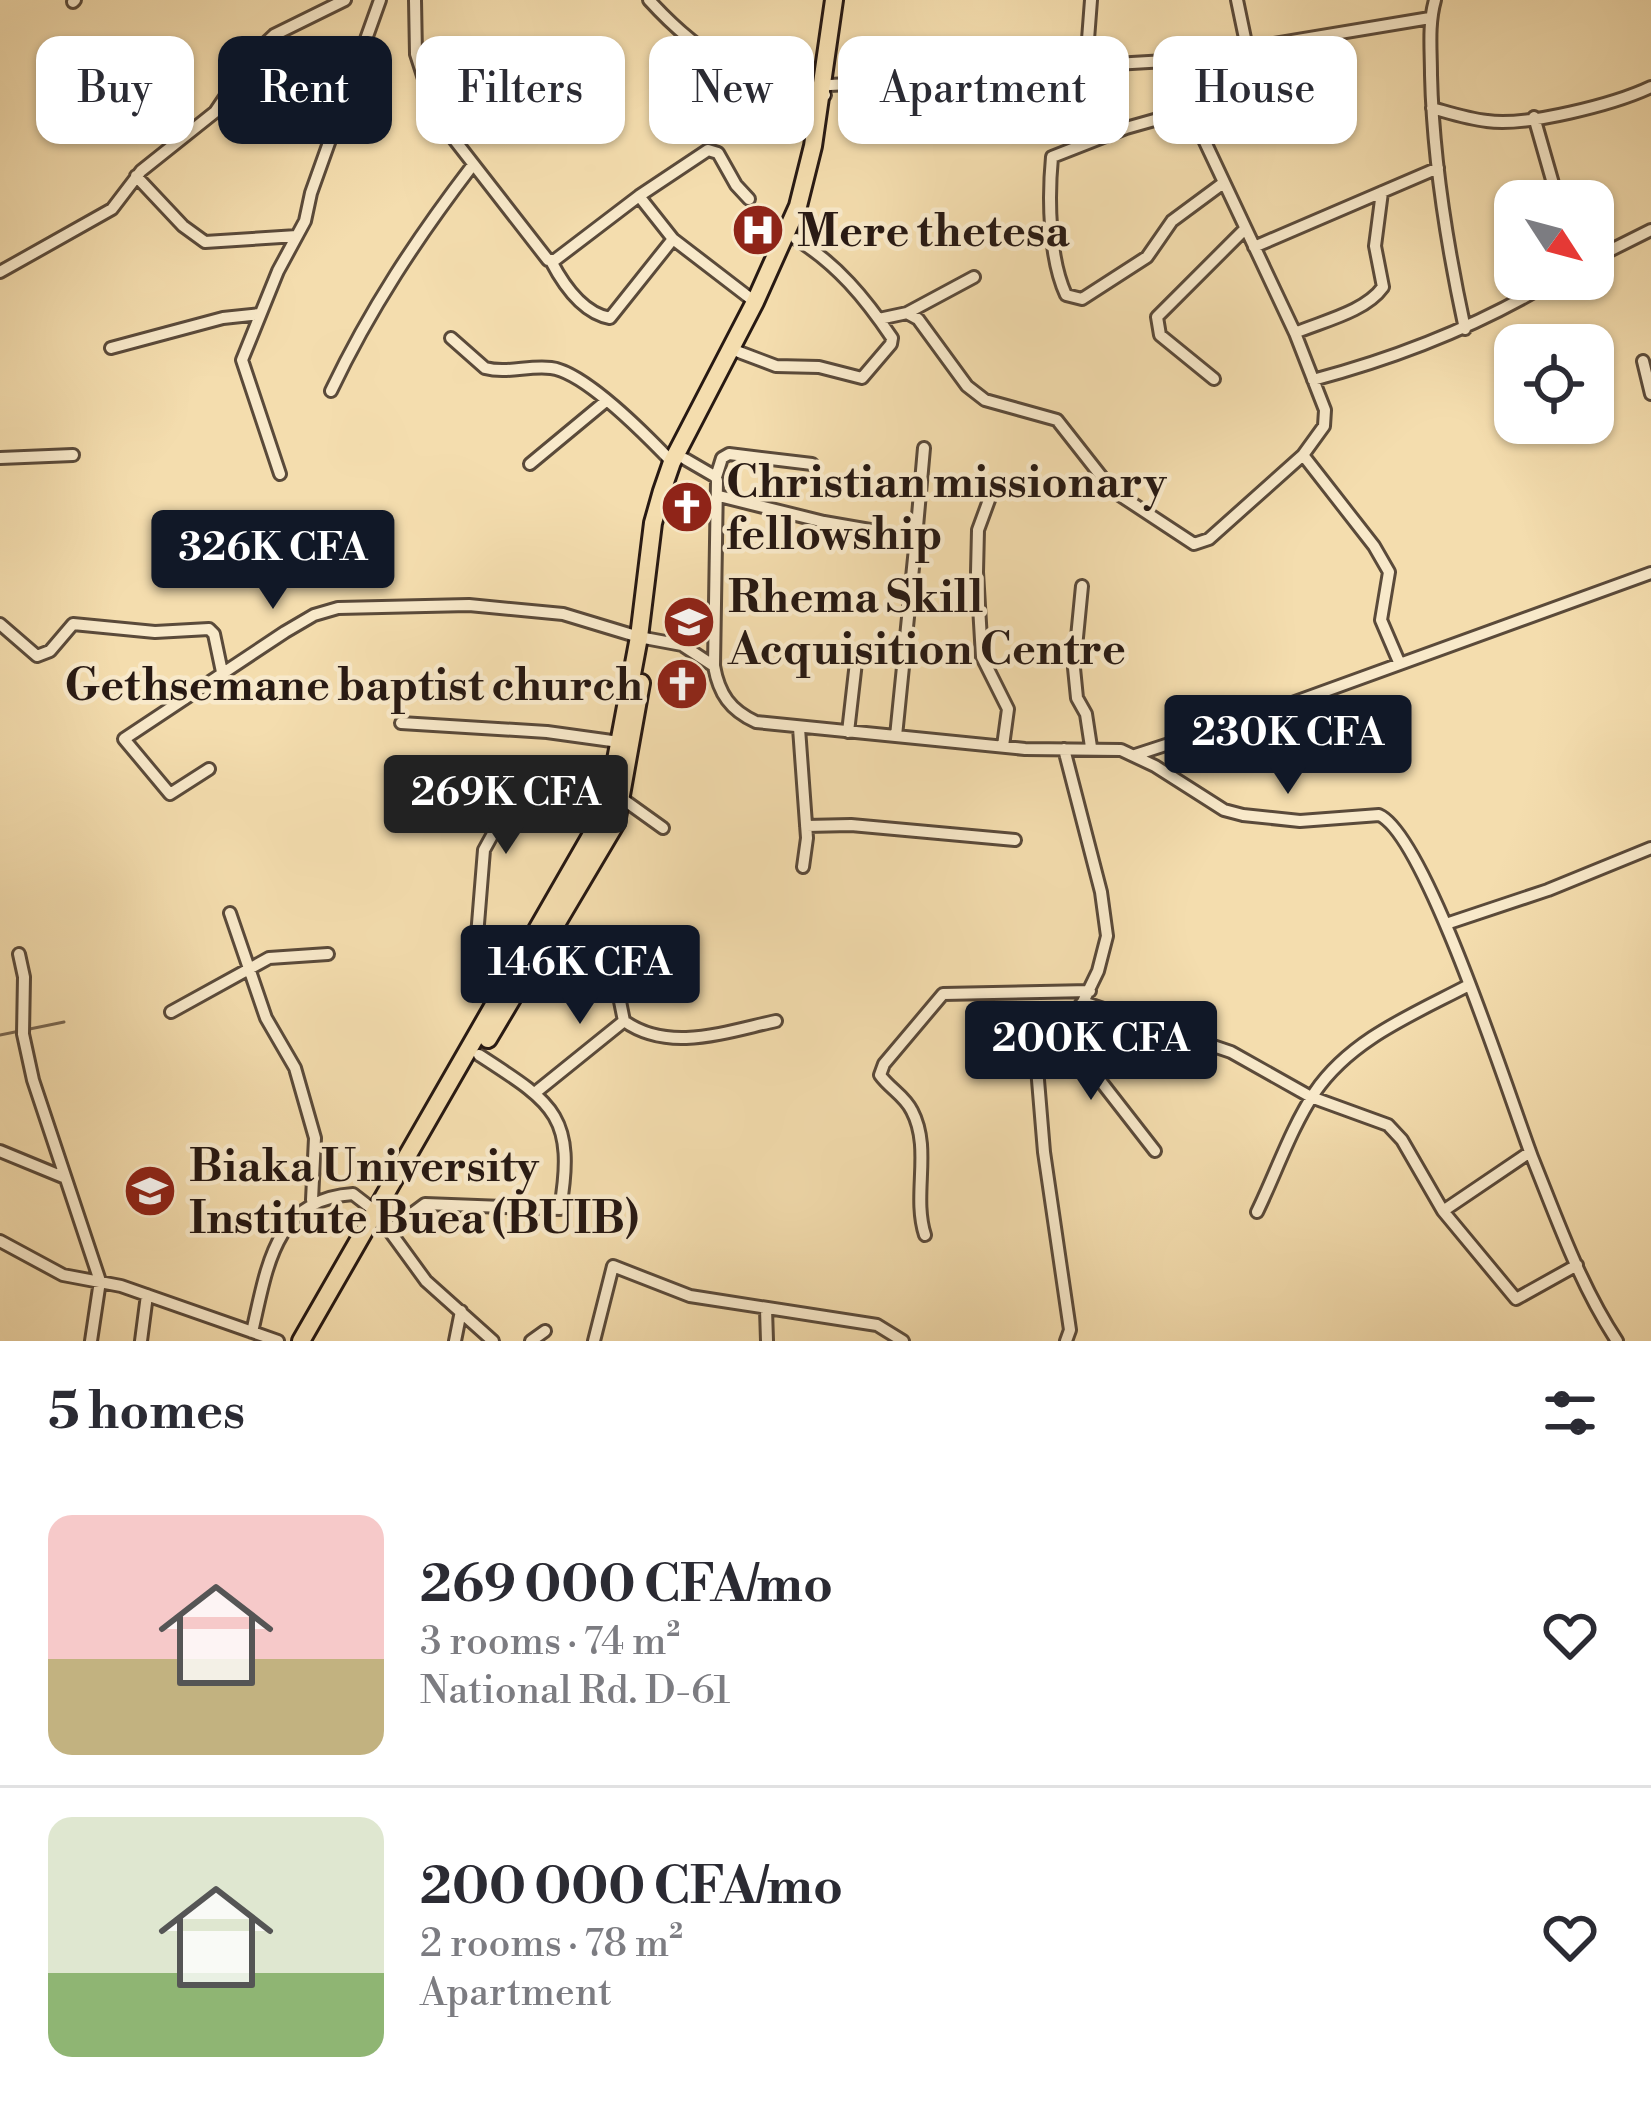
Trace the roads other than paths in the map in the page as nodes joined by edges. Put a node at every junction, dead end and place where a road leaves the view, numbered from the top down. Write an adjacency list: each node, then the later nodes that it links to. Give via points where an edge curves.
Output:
1 (345, 0): 22 (street, via 274,35 215,112)
2 (380, 0): 30 (street)
3 (415, 0): 20 (street, via 416,55 429,101)
4 (650, 0): 15 (street, via 730,68 779,88)
5 (839, 0): 15 (highway)
6 (1091, 0): 10 (street)
7 (1237, 0): 11 (street)
8 (1435, 0): 9 (street)
9 (1430, 18): 12 (street); 16 (street)
10 (1088, 36)
11 (1242, 36)
12 (1322, 36)
13 (1651, 87): 17 (street)
14 (838, 91): 15 (street)
15 (826, 92): 31 (highway, via 815,178); 39 (highway, via 798,206)
16 (1432, 108): 17 (street, via 1490,122); 21 (street)
17 (1534, 117): 23 (street)
18 (1153, 120): 24 (street, via 1052,157 1053,249 1066,296 1082,298 1147,257 1172,221)
19 (1205, 144): 24 (street)
20 (472, 166): 35 (street); 51 (street, via 365,319)
21 (1438, 168): 25 (street); 43 (street)
22 (136, 176): 30 (street, via 205,242); 36 (street, via 112,209)
23 (1552, 180)
24 (1222, 184): 28 (street)
25 (1382, 192): 33 (street); 44 (street, via 1379,293)
26 (639, 196): 27 (street, via 708,150); 32 (street); 35 (street)
27 (749, 199)
28 (1245, 229): 33 (street); 49 (street, via 1157,317 1160,335)
29 (1651, 230): 34 (street)
30 (297, 236): 41 (street)
31 (796, 238): 42 (street, via 830,260); 47 (highway)
32 (673, 239): 35 (street, via 610,318 564,286); 39 (street)
33 (1254, 247): 44 (street)
34 (1614, 248)
35 (551, 261)
36 (0, 272)
37 (974, 277): 40 (street)
38 (1518, 300): 43 (street)
39 (755, 302): 58 (highway)
40 (908, 313): 42 (street); 56 (street, via 932,333 967,386 985,400 1057,420 1112,490 1194,544)
41 (260, 314): 46 (street); 61 (street, via 242,360)
42 (879, 319): 47 (street, via 891,344 862,378 776,366)
43 (1465, 329): 50 (street)
44 (1294, 333): 50 (street)
45 (451, 338): 53 (street, via 484,368 563,371)
46 (111, 348)
47 (740, 352): 58 (highway)
48 (1643, 361): 52 (street)
49 (1214, 379)
50 (1313, 380): 56 (street, via 1324,426)
51 (331, 391)
52 (1651, 394)
53 (606, 401): 58 (street); 59 (street)
54 (924, 448): 65 (street)
55 (73, 455): 57 (street)
56 (1303, 455): 71 (street, via 1389,572 1381,620)
57 (0, 458)
58 (678, 460): 62 (street); 69 (highway, via 653,523)
59 (530, 464)
60 (812, 464): 62 (street, via 729,454)
61 (280, 474)
62 (716, 476): 64 (street)
63 (996, 481): 79 (street, via 979,530 977,572 982,657 1008,709)
64 (718, 496): 65 (street); 72 (street)
65 (916, 538): 77 (street)
66 (1651, 573): 71 (street)
67 (1082, 586): 80 (street, via 1074,668)
68 (0, 624): 73 (street, via 37,656 73,624 209,629)
69 (644, 638): 72 (street, via 682,645); 73 (street, via 521,608 363,605 314,615); 78 (highway); 84 (highway)
70 (856, 662): 76 (street)
71 (1399, 662): 82 (street)
72 (714, 666): 75 (street, via 742,716)
73 (222, 672): 83 (street, via 124,739 170,794)
74 (401, 723): 78 (street)
75 (799, 728): 76 (street); 85 (street)
76 (848, 732): 77 (street)
77 (896, 736): 79 (street)
78 (619, 742): 84 (highway)
79 (1003, 746): 81 (street)
80 (1090, 747): 81 (street); 82 (street)
81 (1064, 749): 98 (street, via 1107,936)
82 (1135, 754): 91 (street, via 1243,815 1388,819)
83 (209, 770)
84 (616, 794): 86 (street); 96 (street, via 586,791 487,840); 103 (highway, via 616,823); 113 (highway)
85 (806, 826): 87 (street); 89 (street)
86 (663, 828)
87 (1015, 840)
88 (1651, 848): 91 (street)
89 (803, 867)
90 (230, 913): 95 (street)
91 (1446, 924): 97 (street)
92 (19, 954): 109 (street, via 23,1034)
93 (328, 954): 95 (street, via 269,958)
94 (611, 957): 100 (street)
95 (247, 969): 99 (street); 110 (street, via 295,1068 315,1138)
96 (474, 973)
97 (1469, 986): 105 (street, via 1364,1042); 108 (street)
98 (1086, 996): 102 (street); 105 (street, via 1231,1052); 114 (street, via 943,994 884,1064 880,1075 906,1101 920,1131 918,1206)
99 (171, 1012)
100 (624, 1021): 101 (street, via 645,1036 669,1039); 104 (street)
101 (776, 1021)
102 (1060, 1028): 107 (street); 134 (street, via 1037,1068)
103 (478, 1055): 104 (street); 113 (highway)
104 (536, 1092): 113 (street, via 563,1141 560,1209 425,1204)
105 (1311, 1097): 111 (street, via 1388,1125); 112 (street)
106 (0, 1151): 109 (street)
107 (1155, 1151)
108 (1530, 1152): 111 (street); 116 (street)
109 (63, 1178): 117 (street)
110 (312, 1201): 113 (street, via 353,1194); 122 (street, via 278,1242)
111 (1443, 1211): 116 (street, via 1516,1299)
112 (1257, 1212)
113 (382, 1220): 120 (street, via 426,1282); 126 (highway); 127 (highway)
114 (926, 1235)
115 (0, 1241): 117 (street, via 63,1275)
116 (1577, 1265): 135 (street)
117 (100, 1281): 118 (street); 123 (street)
118 (147, 1295): 122 (street); 124 (street)
119 (766, 1309): 131 (street, via 690,1296 614,1266); 132 (street); 133 (street, via 877,1325)
120 (461, 1311): 128 (street); 129 (street)
121 (545, 1331): 130 (street)
122 (253, 1332): 125 (street)
123 (91, 1341)
124 (141, 1341)
125 (278, 1341)
126 (301, 1341)
127 (313, 1341)
128 (455, 1341)
129 (493, 1341)
130 (531, 1341)
131 (594, 1341)
132 (767, 1341)
133 (903, 1341)
134 (1066, 1341)
135 (1617, 1341)

